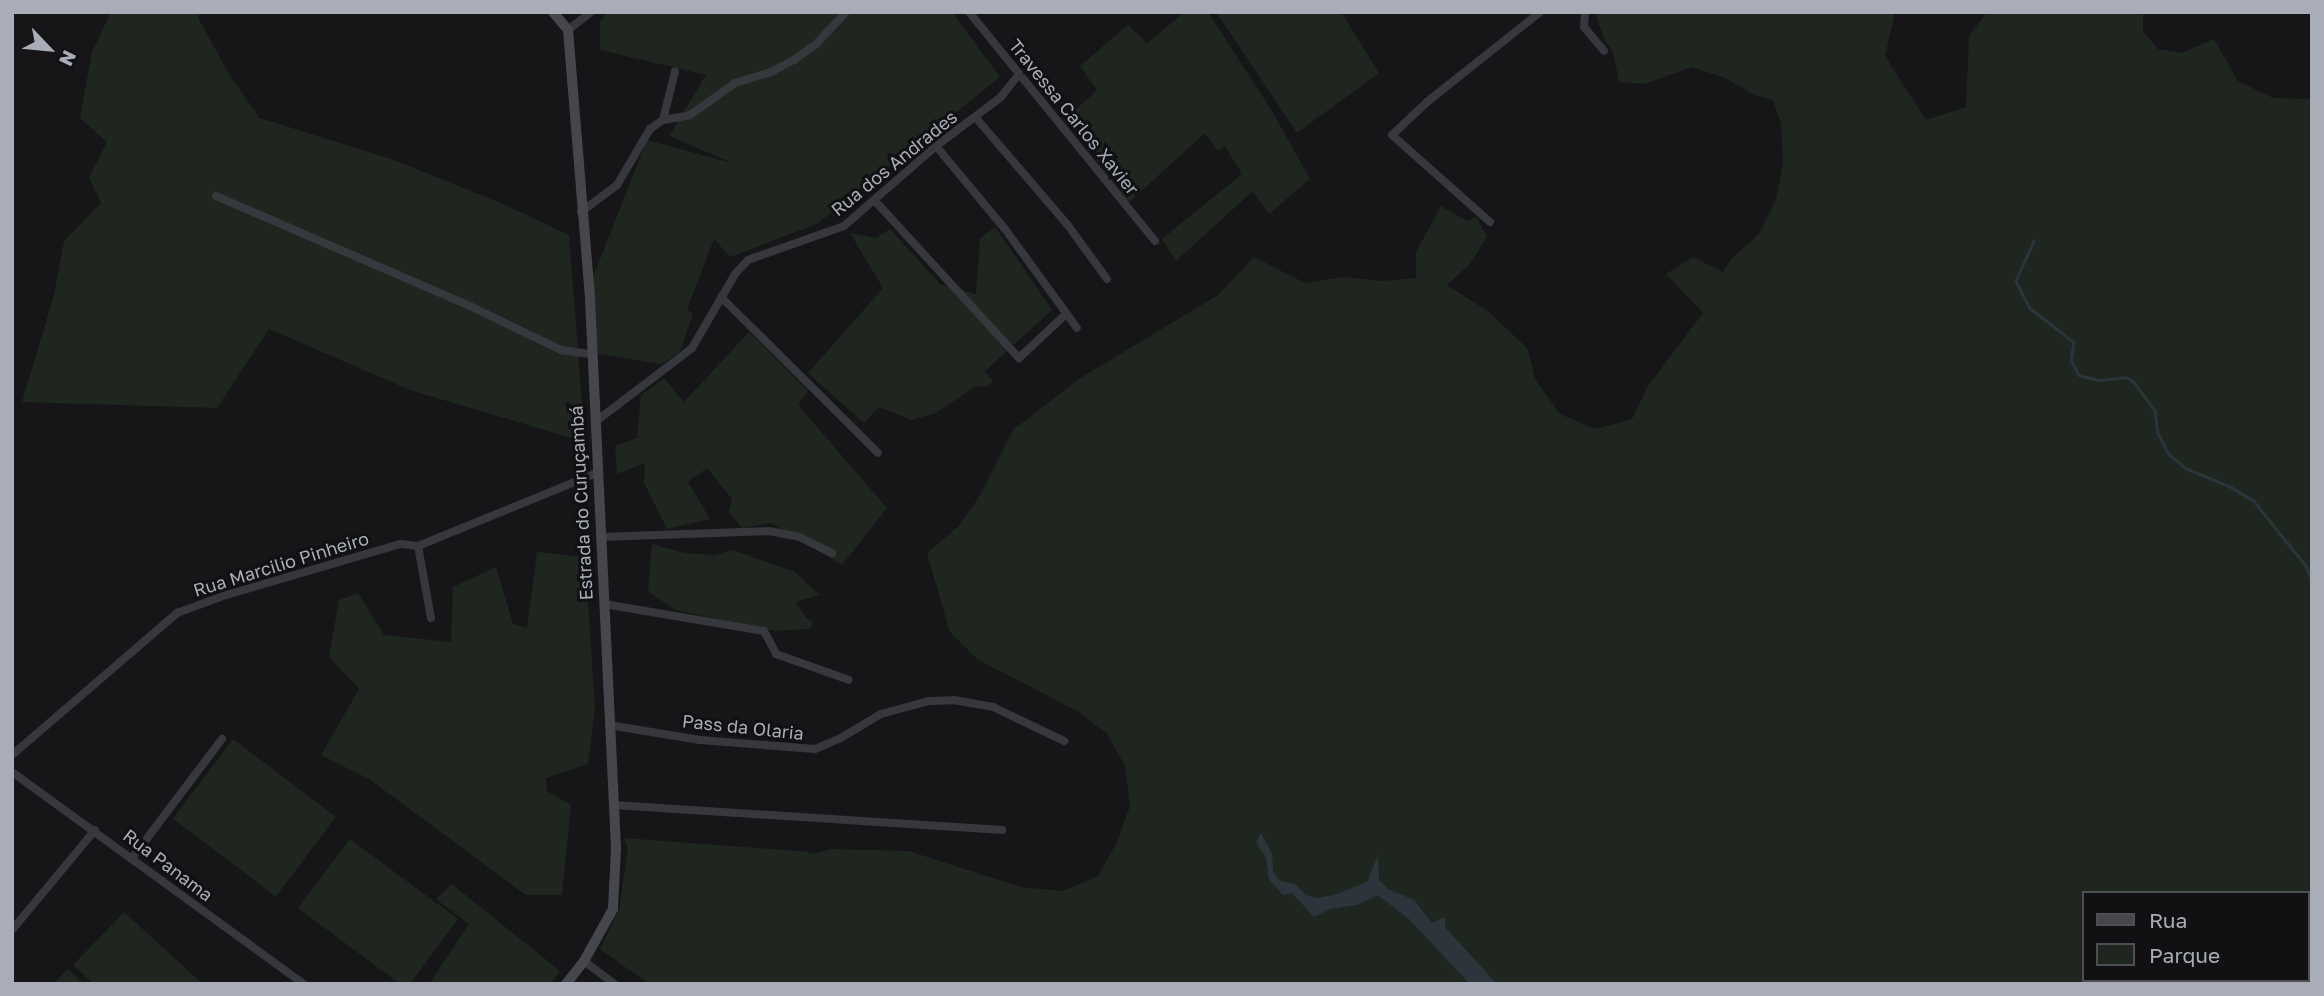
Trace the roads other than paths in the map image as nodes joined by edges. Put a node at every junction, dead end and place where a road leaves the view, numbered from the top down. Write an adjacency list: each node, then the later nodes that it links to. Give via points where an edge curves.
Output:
1 (553, 12): 7 (street)
2 (592, 12): 7 (street)
3 (846, 12): 12 (street, via 794,60 735,83 690,115)
4 (969, 12): 10 (street, Travessa Carlos Xavier)
5 (1541, 12): 17 (street, via 1392,135)
6 (1585, 12): 8 (street, via 1584,27)
7 (568, 30): 16 (street, Estrada do Curuçambá)
8 (1604, 51)
9 (674, 71): 12 (street)
10 (1019, 74): 11 (street, Rua dos Andrades); 18 (street, Travessa Carlos Xavier)
11 (976, 118): 13 (street, Rua dos Andrades); 19 (street, via 1067,224)
12 (663, 120): 16 (street, via 642,139 618,184)
13 (936, 146): 15 (street, Rua dos Andrades); 21 (street, via 1005,229)
14 (216, 196): 23 (street, via 562,350)
15 (876, 202): 20 (street, Rua dos Andrades, via 834,231 748,260); 21 (street, via 1019,358)
16 (580, 213): 23 (street, Estrada do Curuçambá, via 590,299)
17 (1490, 222)
18 (1155, 241)
19 (1107, 279)
20 (721, 297): 24 (street, Rua dos Andrades, via 692,348); 25 (street)
21 (1066, 314): 22 (street)
22 (1077, 328)
23 (590, 354): 24 (street, Estrada do Curuçambá)
24 (595, 422): 26 (street, Estrada do Curuçambá)
25 (877, 453)
26 (597, 473): 27 (street, Estrada do Curuçambá); 28 (street, Rua Marcilio Pinheiro)
27 (601, 537): 29 (street, via 769,531 799,537); 30 (street, Estrada do Curuçambá)
28 (418, 546): 31 (street); 36 (street, Rua Marcilio Pinheiro, via 400,544 177,613)
29 (832, 553)
30 (604, 604): 32 (street, via 764,631 776,654); 33 (street, Estrada do Curuçambá)
31 (431, 618)
32 (849, 680)
33 (609, 725): 35 (street, Pass da Olaria, via 700,740 815,749 881,714 954,699 993,707); 38 (street, Estrada do Curuçambá)
34 (222, 739): 41 (street)
35 (1064, 741)
36 (12, 755)
37 (12, 772): 39 (street, Rua Panama)
38 (614, 805): 40 (street); 43 (street, Estrada do Curuçambá, via 613,909)
39 (95, 830): 41 (street, Rua Panama); 42 (street)
40 (1002, 830)
41 (133, 857): 44 (street, Rua Panama)
42 (12, 930)
43 (584, 961): 45 (street, Estrada do Curuçambá); 46 (street)
44 (304, 984)
45 (566, 984)
46 (614, 984)

